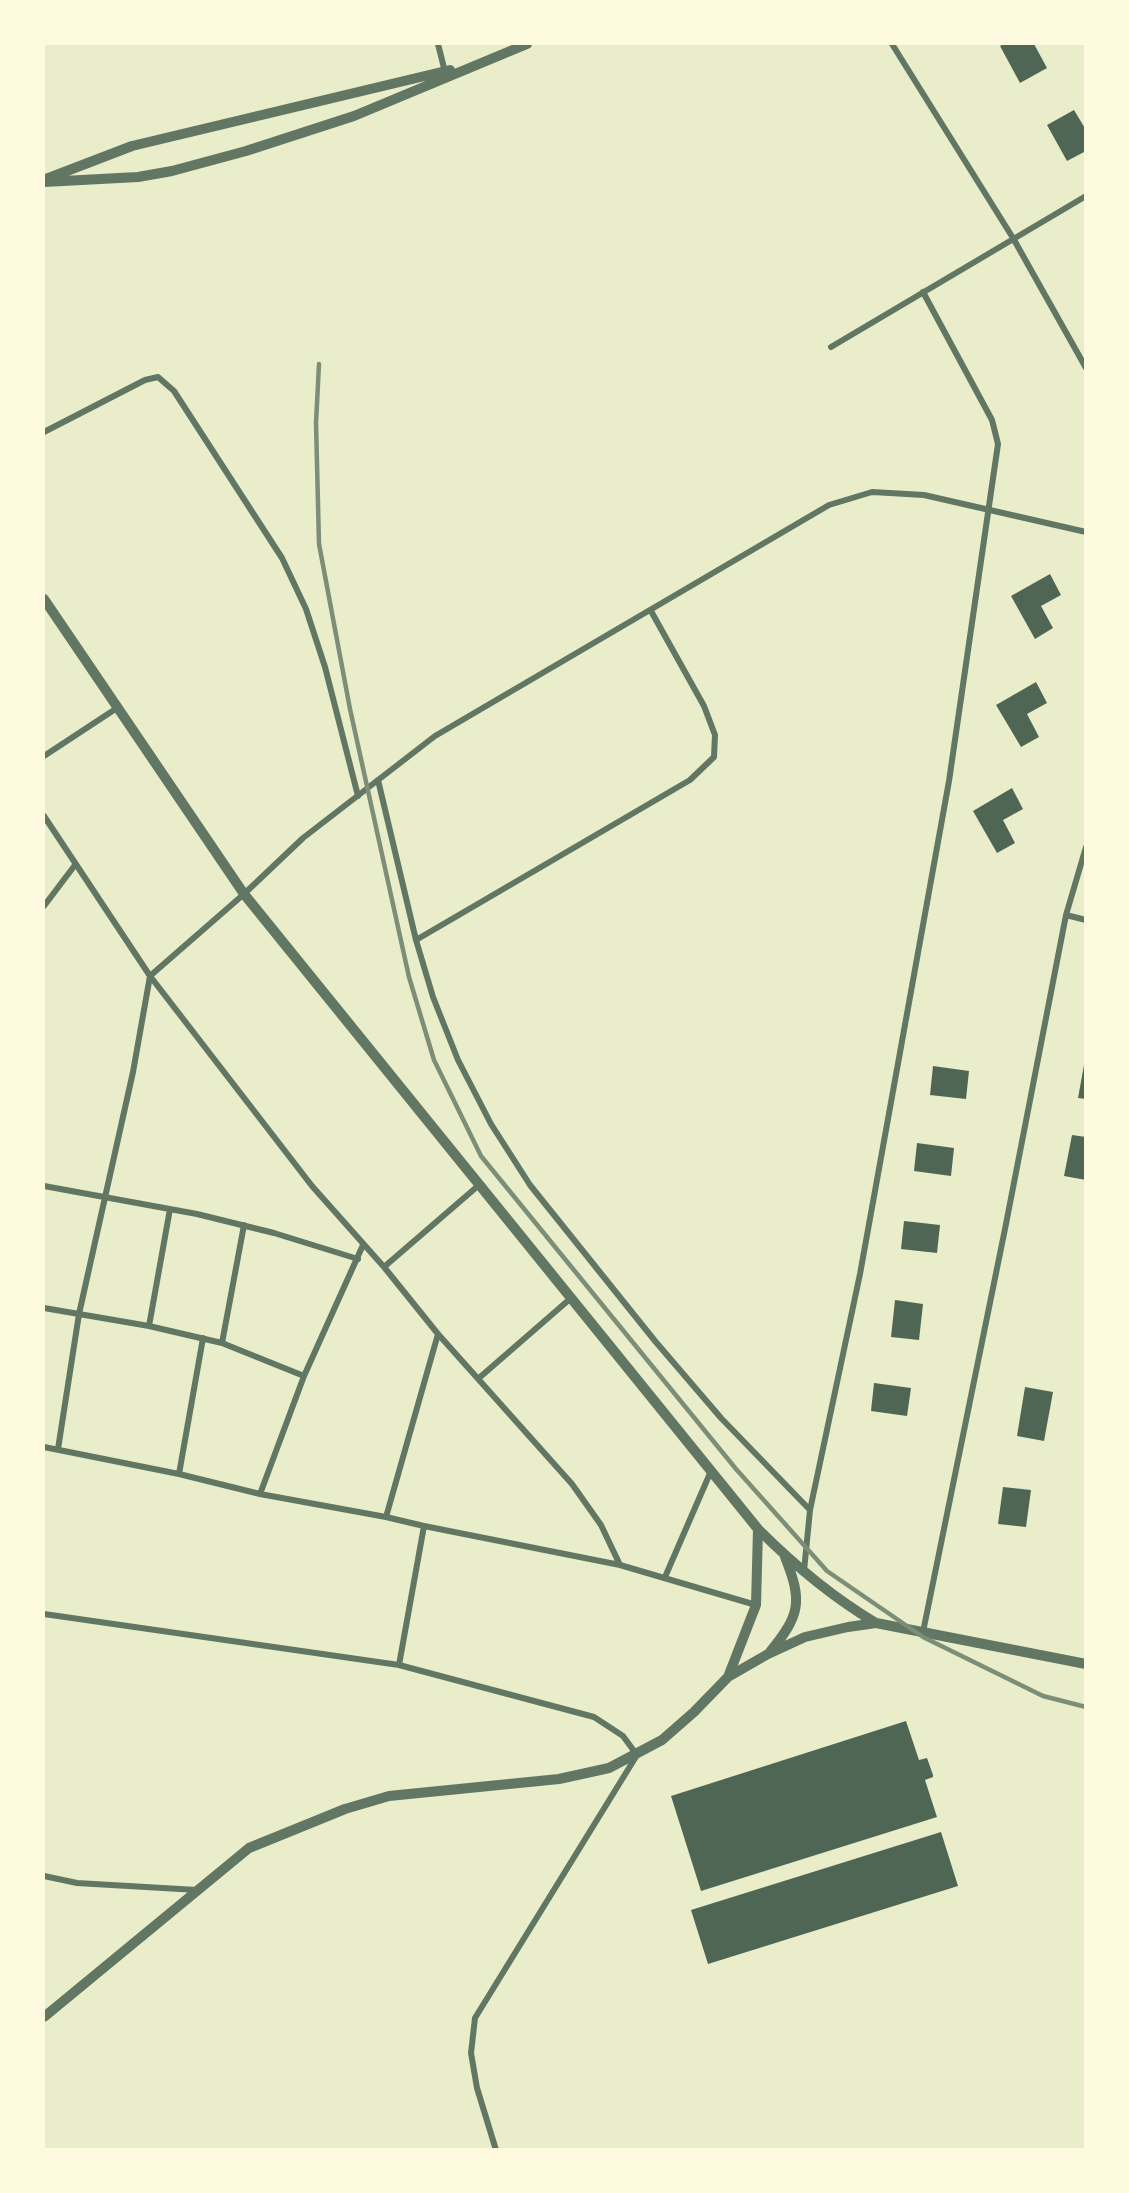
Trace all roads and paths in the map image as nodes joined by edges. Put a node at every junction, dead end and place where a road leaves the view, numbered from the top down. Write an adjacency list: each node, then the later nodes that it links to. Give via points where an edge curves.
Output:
1 (438, 44): 5 (street)
2 (527, 44): 4 (street)
3 (892, 44): 8 (street)
4 (482, 62): 5 (street); 6 (street, via 354,116 246,151 138,177)
5 (445, 72): 6 (street, via 132,146)
6 (44, 181)
7 (1086, 196): 8 (street)
8 (1013, 238): 9 (street); 11 (street)
9 (923, 291): 10 (street); 13 (street, via 996,431 998,444)
10 (831, 347)
11 (1086, 368)
12 (44, 432): 20 (street, via 145,380 158,376 174,391 282,558 306,609)
13 (988, 511): 14 (street); 16 (street, via 924,495 872,492 828,505); 52 (street, via 949,781 860,1274)
14 (1086, 532)
15 (44, 599): 17 (street)
16 (651, 611): 19 (street, via 435,736); 28 (street, via 704,706 715,735 714,757 690,780)
17 (117, 708): 18 (street); 24 (street)
18 (44, 756)
19 (378, 780): 20 (street); 28 (street)
20 (358, 796): 24 (street, via 303,838)
21 (44, 816): 23 (street)
22 (1086, 847): 26 (street)
23 (75, 864): 25 (street); 29 (street)
24 (244, 894): 29 (street); 30 (street)
25 (44, 906)
26 (1066, 915): 27 (street); 63 (street)
27 (1086, 920)
28 (416, 940): 52 (street, via 458,1060 491,1124 530,1185 721,1418)
29 (150, 976): 32 (street); 35 (street, via 312,1186)
30 (479, 1185): 37 (street); 38 (street)
31 (44, 1186): 32 (street)
32 (104, 1197): 33 (street); 40 (street)
33 (170, 1209): 34 (street); 41 (street)
34 (244, 1226): 36 (street); 44 (street)
35 (363, 1245): 36 (street); 37 (street)
36 (358, 1259): 45 (street)
37 (384, 1267): 42 (street)
38 (570, 1298): 46 (street); 49 (street)
39 (44, 1308): 40 (street)
40 (79, 1314): 41 (street); 48 (street)
41 (149, 1326): 43 (street)
42 (438, 1334): 46 (street); 53 (street)
43 (203, 1338): 44 (street); 50 (street)
44 (222, 1343): 45 (street)
45 (304, 1376): 51 (street)
46 (480, 1378): 57 (street, via 572,1484 601,1525)
47 (44, 1447): 48 (street)
48 (58, 1449): 50 (street)
49 (711, 1471): 55 (street); 59 (street)
50 (179, 1474): 51 (street)
51 (260, 1494): 53 (street)
52 (810, 1510): 58 (street)
53 (386, 1517): 54 (street)
54 (424, 1526): 57 (street); 66 (street)
55 (758, 1529): 56 (street); 60 (street)
56 (784, 1555): 58 (street); 64 (street, via 795,1581 795,1616)
57 (620, 1565): 59 (street)
58 (804, 1572): 62 (street)
59 (666, 1577): 60 (street)
60 (756, 1605): 67 (street)
61 (44, 1614): 66 (street)
62 (876, 1623): 63 (street); 64 (street, via 805,1637)
63 (923, 1632): 65 (street)
64 (768, 1654): 67 (street)
65 (1086, 1664)
66 (399, 1665): 68 (street, via 594,1718 623,1736)
67 (728, 1677): 68 (street, via 662,1740)
68 (637, 1755): 70 (street, via 609,1768 560,1779 389,1796 345,1809 249,1848); 72 (street, via 475,2018 471,2053)
69 (44, 1876): 70 (street, via 77,1883)
70 (197, 1890): 71 (street)
71 (44, 2017)
72 (496, 2150)

